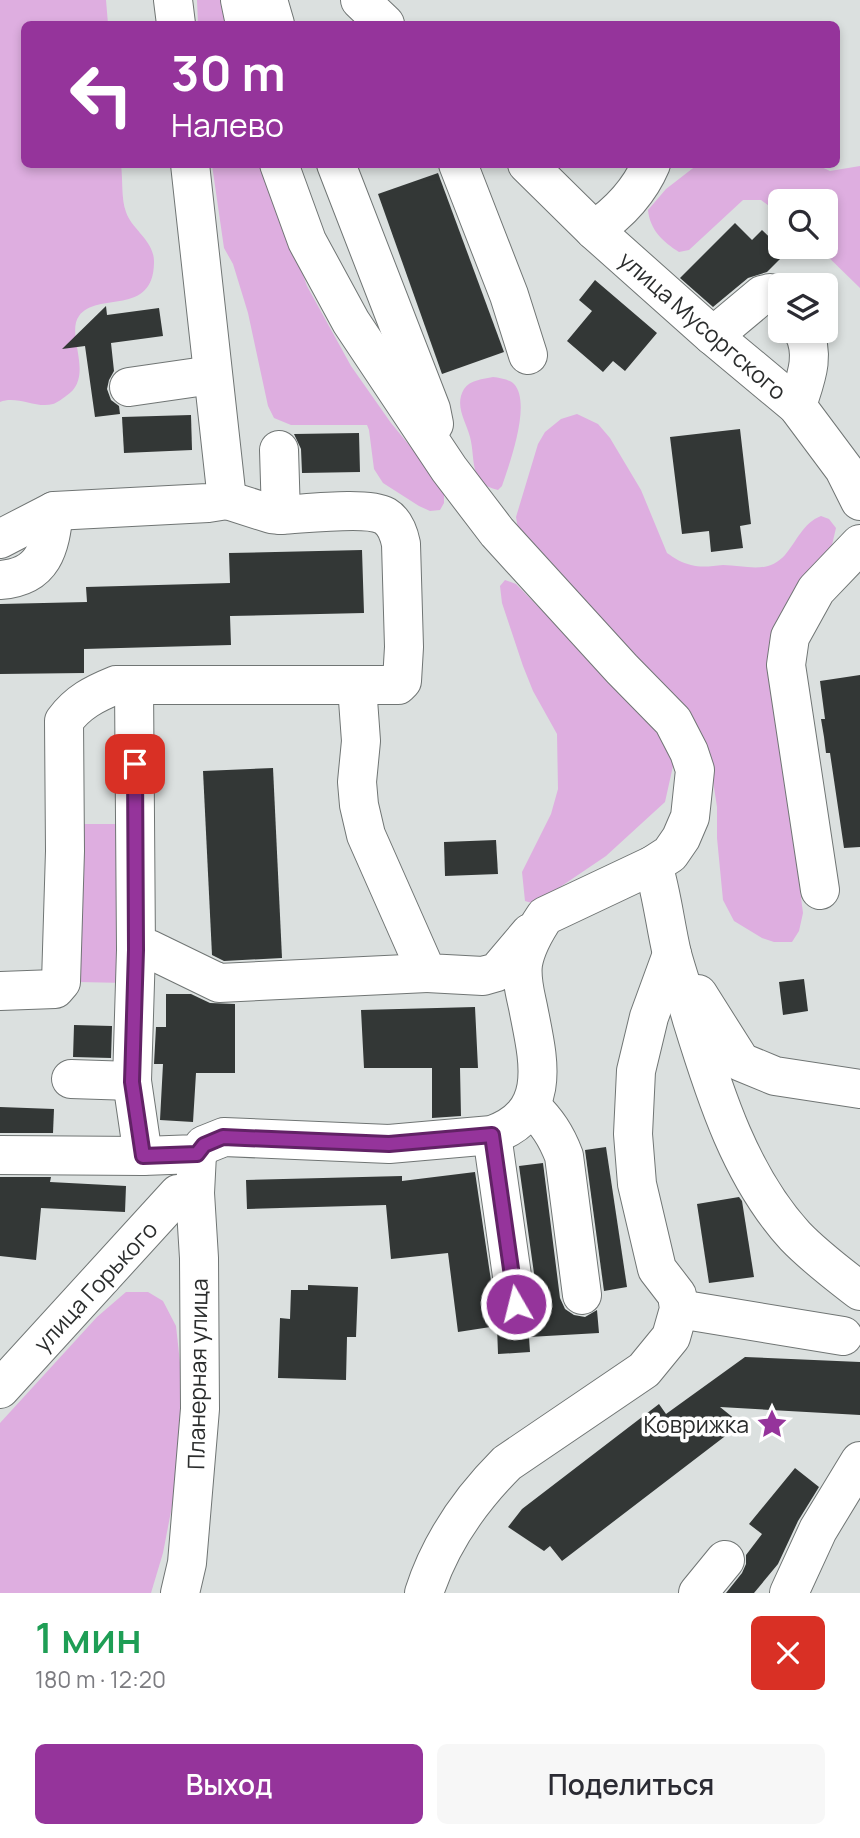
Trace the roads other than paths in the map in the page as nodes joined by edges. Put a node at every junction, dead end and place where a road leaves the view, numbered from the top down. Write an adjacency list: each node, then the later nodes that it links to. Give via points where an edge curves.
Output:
1 (173, 0): 5 (street)
2 (240, 0): 6 (street)
3 (268, 0): 7 (street)
4 (360, 0): 8 (street)
5 (176, 21)
6 (244, 21)
7 (274, 21)
8 (382, 21)
9 (190, 168): 20 (street)
10 (280, 168): 23 (street, via 307,241 351,322)
11 (338, 168): 23 (street, via 431,409)
12 (460, 168): 19 (street)
13 (531, 168): 15 (street, улица Мусоргского)
14 (649, 168): 15 (street, via 643,183 612,218)
15 (594, 230): 17 (street, улица Мусоргского)
16 (768, 294): 17 (street)
17 (713, 336): 22 (street, улица Мусоргского)
18 (809, 343): 22 (street, via 809,369)
19 (528, 355)
20 (212, 375): 21 (street); 25 (street)
21 (129, 387)
22 (797, 406): 26 (street, улица Мусоргского, via 844,469)
23 (436, 448): 34 (street, via 497,531 673,721 695,770 690,817 670,853)
24 (279, 450): 28 (street)
25 (227, 500): 27 (street); 28 (street)
26 (860, 501)
27 (54, 510): 29 (street); 31 (street, via 51,542 34,570)
28 (281, 515): 33 (street, via 368,511 385,516 399,534 404,675 398,685)
29 (0, 539)
30 (860, 544): 35 (street, via 816,590 790,637 786,665)
31 (0, 580)
32 (134, 685): 33 (street); 37 (street); 40 (street, via 116,685 94,694 64,720 61,982 55,989)
33 (357, 686): 39 (street, via 357,782 363,825)
34 (653, 865): 36 (street); 38 (street)
35 (820, 890)
36 (545, 916): 39 (street, via 497,972 483,976); 44 (street, via 528,943 523,966 537,1090)
37 (136, 950): 39 (street, via 149,949 219,983); 42 (street)
38 (673, 954): 43 (street, via 741,1062 775,1076); 50 (street, via 709,1075 743,1156 795,1235); 53 (street, via 649,1017 636,1071 633,1134 637,1184 657,1269 677,1295)
39 (427, 973)
40 (0, 991)
41 (71, 1079): 42 (street)
42 (132, 1082): 48 (street)
43 (860, 1089)
44 (531, 1107): 45 (street, via 518,1123); 51 (street, via 547,1121 564,1156)
45 (492, 1135): 46 (street, via 389,1144 223,1137 204,1145); 52 (street)
46 (197, 1154): 48 (street); 49 (street, Планерная улица)
47 (0, 1155): 48 (street)
48 (143, 1156)
49 (195, 1193): 55 (street, улица Горького, via 178,1194); 58 (street, Планерная улица, via 200,1409 187,1563)
50 (860, 1291)
51 (582, 1296)
52 (516, 1304)
53 (680, 1309): 54 (street); 59 (street, via 671,1337 644,1370 492,1478 461,1515)
54 (843, 1336)
55 (0, 1390)
56 (860, 1461): 61 (street, via 818,1530)
57 (724, 1560): 60 (street)
58 (180, 1593)
59 (424, 1593)
60 (698, 1593)
61 (789, 1593)

